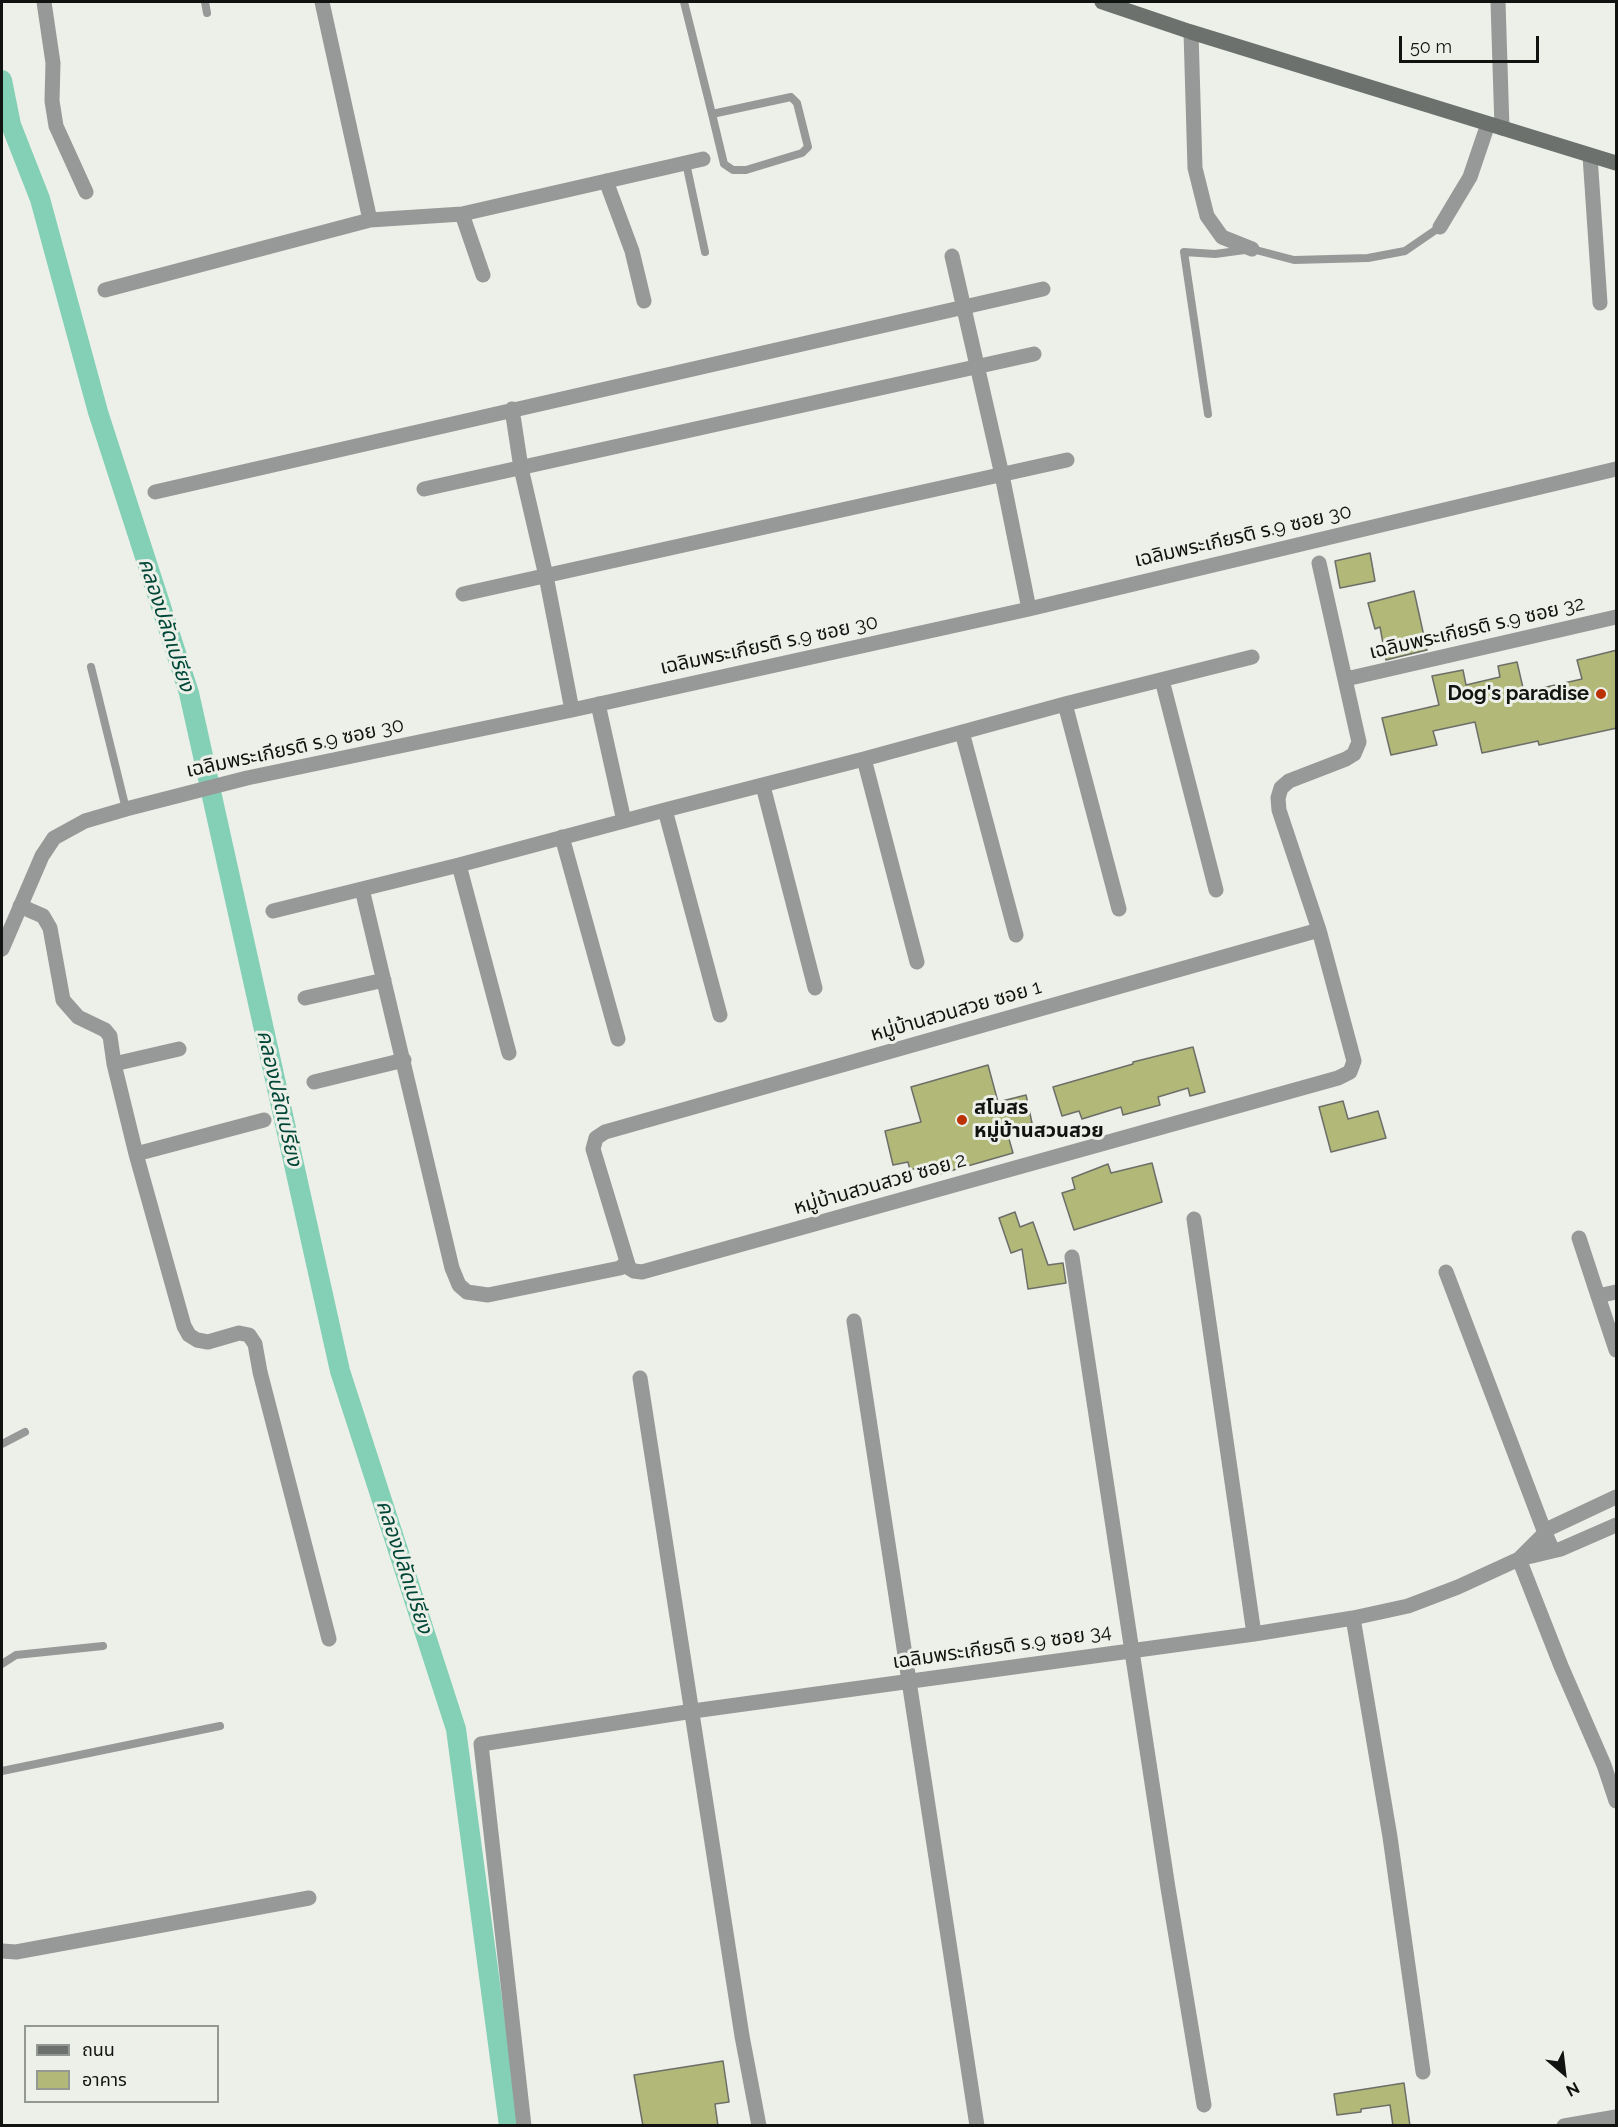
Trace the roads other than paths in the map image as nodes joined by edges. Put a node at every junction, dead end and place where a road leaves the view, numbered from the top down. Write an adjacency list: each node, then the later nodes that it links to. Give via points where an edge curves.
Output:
1 (44, 2): 16 (street, via 53,63 56,126)
2 (205, 2): 7 (lane)
3 (321, 2): 18 (street)
4 (684, 2): 9 (lane)
5 (1102, 2): 8 (main road)
6 (1498, 2): 10 (street)
7 (207, 13)
8 (1191, 32): 10 (main road); 20 (street, via 1195,168 1207,216 1222,237)
9 (712, 114): 9 (lane, via 791,97 797,103 807,147 802,153 746,170 733,170 724,164)
10 (1495, 126): 11 (main road); 19 (street)
11 (1590, 156): 14 (main road); 27 (street)
12 (703, 159): 13 (street)
13 (686, 163): 15 (street); 21 (lane)
14 (1617, 163)
15 (606, 181): 17 (street); 26 (street, via 632,251)
16 (86, 192)
17 (462, 214): 18 (street); 23 (street)
18 (370, 220): 25 (street)
19 (1440, 227): 20 (lane, via 1405,251 1368,258 1294,261)
20 (1252, 249): 32 (lane, via 1215,254 1184,252)
21 (705, 252)
22 (952, 256): 28 (street)
23 (483, 275)
24 (1042, 289): 28 (street)
25 (105, 290)
26 (644, 302)
27 (1600, 303)
28 (962, 306): 30 (street); 31 (street)
29 (1034, 354): 30 (street)
30 (977, 365): 34 (street); 36 (street)
31 (512, 409): 34 (street); 38 (street)
32 (1208, 414)
33 (1067, 460): 36 (street)
34 (521, 468): 37 (street); 40 (street)
35 (1617, 470): 42 (street, เฉลิมพระเกียรติ ร.9 ซอย 30)
36 (1002, 475): 40 (street); 42 (street)
37 (424, 489)
38 (155, 492)
39 (1319, 563): 46 (street, เฉลิมพระเกียรติ ร.9 ซอย 32)
40 (546, 576): 41 (street); 50 (street)
41 (463, 594)
42 (1029, 609): 48 (street, เฉลิมพระเกียรติ ร.9 ซอย 30)
43 (1617, 617): 46 (street, เฉลิมพระเกียรติ ร.9 ซอย 32)
44 (1251, 657): 47 (street)
45 (91, 667): 54 (lane)
46 (1346, 679): 64 (street, เฉลิมพระเกียรติ ร.9 ซอย 32, via 1358,731 1358,749 1346,759 1289,781 1278,798 1278,810)
47 (1162, 680): 49 (street); 60 (street)
48 (598, 704): 50 (street, เฉลิมพระเกียรติ ร.9 ซอย 30); 56 (street)
49 (1065, 704): 51 (street); 62 (street)
50 (572, 710): 54 (street, เฉลิมพระเกียรติ ร.9 ซอย 30, via 247,778)
51 (962, 732): 52 (street); 65 (street)
52 (864, 759): 53 (street); 67 (street)
53 (763, 786): 55 (street); 69 (street)
54 (126, 809): 61 (street, เฉลิมพระเกียรติ ร.9 ซอย 30, via 79,823 54,838)
55 (665, 810): 56 (street); 71 (street)
56 (624, 821): 57 (street)
57 (562, 837): 58 (street); 72 (street)
58 (459, 865): 59 (street); 74 (street)
59 (362, 889): 63 (street); 68 (street)
60 (1216, 890)
61 (20, 906): 66 (street, เฉลิมพระเกียรติ ร.9 ซอย 30); 76 (street, via 43,916 50,928 63,1000 78,1017 110,1036)
62 (1119, 909)
63 (273, 911)
64 (1319, 930): 83 (street, หมู่บ้านสวนสวย ซอย 1, via 605,1132 596,1138 593,1149); 83 (street, หมู่บ้านสวนสวย ซอย 2, via 1354,1060 1350,1072 1338,1078 642,1272 628,1268)
65 (1016, 935)
66 (2, 949)
67 (917, 962)
68 (384, 980): 70 (street); 75 (street)
69 (815, 988)
70 (305, 998)
71 (720, 1014)
72 (618, 1039)
73 (179, 1049): 76 (street)
74 (509, 1053)
75 (404, 1060): 77 (street); 83 (street, via 459,1286 467,1292 488,1295 620,1268)
76 (114, 1064): 79 (street)
77 (314, 1082)
78 (264, 1120): 79 (street)
79 (136, 1154): 99 (street, via 189,1335 208,1342 239,1333 249,1335 255,1344)
80 (1194, 1219): 98 (street)
81 (1579, 1238): 86 (street)
82 (1072, 1257): 101 (street)
83 (627, 1262)
84 (1446, 1272): 94 (street)
85 (1617, 1292): 86 (street)
86 (1598, 1296): 88 (street)
87 (854, 1321): 103 (street)
88 (1617, 1350)
89 (640, 1378): 104 (street)
90 (25, 1432): 91 (lane)
91 (2, 1444)
92 (1617, 1497): 94 (street, เฉลิมพระเกียรติ ร.9 ซอย 34)
93 (1617, 1525): 95 (street, เฉลิมพระเกียรติ ร.9 ซอย 34)
94 (1545, 1533): 95 (street); 96 (street, เฉลิมพระเกียรติ ร.9 ซอย 34)
95 (1553, 1551): 96 (street, เฉลิมพระเกียรติ ร.9 ซอย 34)
96 (1519, 1559): 97 (street, เฉลิมพระเกียรติ ร.9 ซอย 34, via 1408,1606); 107 (street)
97 (1353, 1617): 98 (street, เฉลิมพระเกียรติ ร.9 ซอย 34); 110 (street, via 1390,1837)
98 (1254, 1634): 101 (street, เฉลิมพระเกียรติ ร.9 ซอย 34)
99 (329, 1639)
100 (103, 1646): 102 (lane, via 16,1655)
101 (1132, 1651): 103 (street, เฉลิมพระเกียรติ ร.9 ซอย 34); 111 (street)
102 (2, 1664)
103 (910, 1680): 104 (street, เฉลิมพระเกียรติ ร.9 ซอย 34); 115 (street)
104 (693, 1711): 113 (street, เฉลิมพระเกียรติ ร.9 ซอย 34, via 481,1744); 114 (street, via 741,2036)
105 (220, 1726): 106 (lane)
106 (2, 1771)
107 (1617, 1801)
108 (309, 1898): 109 (street, via 16,1952)
109 (2, 1951)
110 (1423, 2072)
111 (1204, 2105)
112 (1617, 2117): 116 (street)
113 (524, 2126)
114 (759, 2126)
115 (977, 2126)
116 (1564, 2126)

